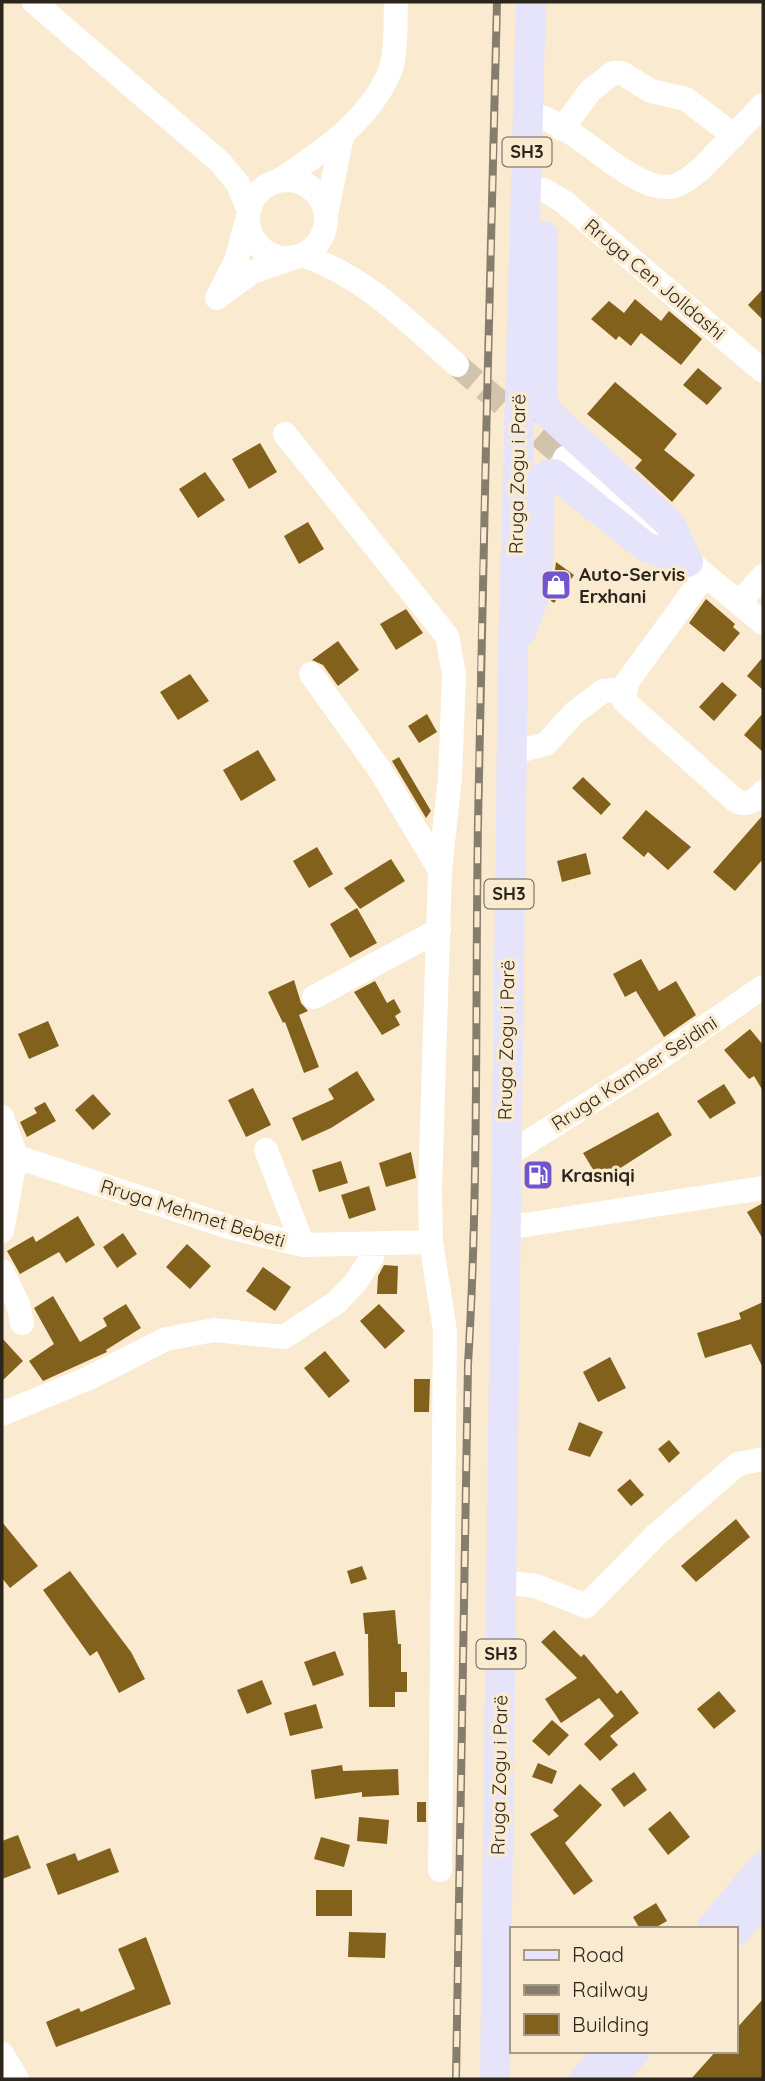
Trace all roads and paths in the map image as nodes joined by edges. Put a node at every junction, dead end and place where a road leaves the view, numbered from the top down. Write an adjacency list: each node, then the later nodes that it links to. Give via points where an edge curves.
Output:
1 (34, 2): 10 (street)
2 (396, 2): 7 (street, via 391,70)
3 (531, 2): 5 (main road, Rruga Zogu i Parë / SH3)
4 (763, 105): 8 (street)
5 (528, 114): 6 (street); 9 (main road, Rruga Zogu i Parë / SH3)
6 (562, 129): 8 (street, via 648,183 668,187 690,178); 8 (street, via 591,90 613,72 651,90 686,99)
7 (342, 136): 11 (street); 14 (street)
8 (734, 136)
9 (527, 144): 12 (main road); 25 (main road, Rruga Zogu i Parë / SH3)
10 (220, 162): 11 (street); 13 (street, via 238,184)
11 (277, 181): 13 (street, via 257,193); 14 (street, via 302,182 311,188 324,205)
12 (544, 190): 18 (street, Rruga Cen Jolldashi); 21 (main road, via 542,395 548,412 670,524)
13 (248, 214): 15 (street, via 249,228 260,248 270,254); 15 (street, via 236,261 217,298 252,272)
14 (326, 218): 15 (street, via 322,238); 16 (street, via 346,264)
15 (298, 256): 16 (street, via 339,268)
16 (361, 282): 17 (street)
17 (457, 365)
18 (763, 371)
19 (285, 434): 30 (street, via 447,636 454,674)
20 (565, 458): 21 (street)
21 (696, 568): 23 (street); 25 (main road, via 646,547 554,474 547,475 540,481 537,589); 27 (street, via 667,624)
22 (763, 576): 23 (street)
23 (739, 603): 24 (street)
24 (763, 624)
25 (513, 654): 28 (main road, Rruga Zogu i Parë / SH3)
26 (311, 674): 30 (street, via 380,770)
27 (624, 689): 28 (street, via 603,691 574,713 547,744); 29 (street, via 629,707 736,801 751,802)
28 (511, 753): 37 (main road, Rruga Zogu i Parë / SH3)
29 (763, 792)
30 (440, 870): 31 (street)
31 (439, 930): 33 (street); 41 (street)
32 (763, 987): 37 (street, Rruga Kamber Sejdini)
33 (314, 997)
34 (2, 1117): 36 (street)
35 (266, 1150): 42 (street)
36 (9, 1154): 40 (street); 42 (street, Rruga Mehmet Bebeti, via 229,1227)
37 (504, 1157): 39 (main road, Rruga Zogu i Parë / SH3)
38 (763, 1188): 39 (street)
39 (506, 1228): 48 (main road, Rruga Zogu i Parë / SH3)
40 (2, 1231)
41 (431, 1242): 43 (street, Rruga Mehmet Bebeti); 50 (street, via 445,1331)
42 (303, 1245): 43 (street, Rruga Mehmet Bebeti)
43 (375, 1246): 46 (street, via 343,1296 284,1336 214,1330 166,1339)
44 (2, 1271): 45 (street)
45 (22, 1324)
46 (2, 1414)
47 (763, 1459): 48 (street, via 738,1464 657,1534 586,1606 536,1586)
48 (502, 1582): 58 (main road, Rruga Zogu i Parë / SH3)
49 (763, 1867): 52 (main road)
50 (440, 1870)
51 (763, 1899): 53 (main road)
52 (713, 1927)
53 (737, 1930)
54 (606, 2053): 59 (main road)
55 (633, 2053): 60 (main road)
56 (2, 2054): 57 (street)
57 (17, 2079)
58 (495, 2079)
59 (584, 2079)
60 (611, 2079)

